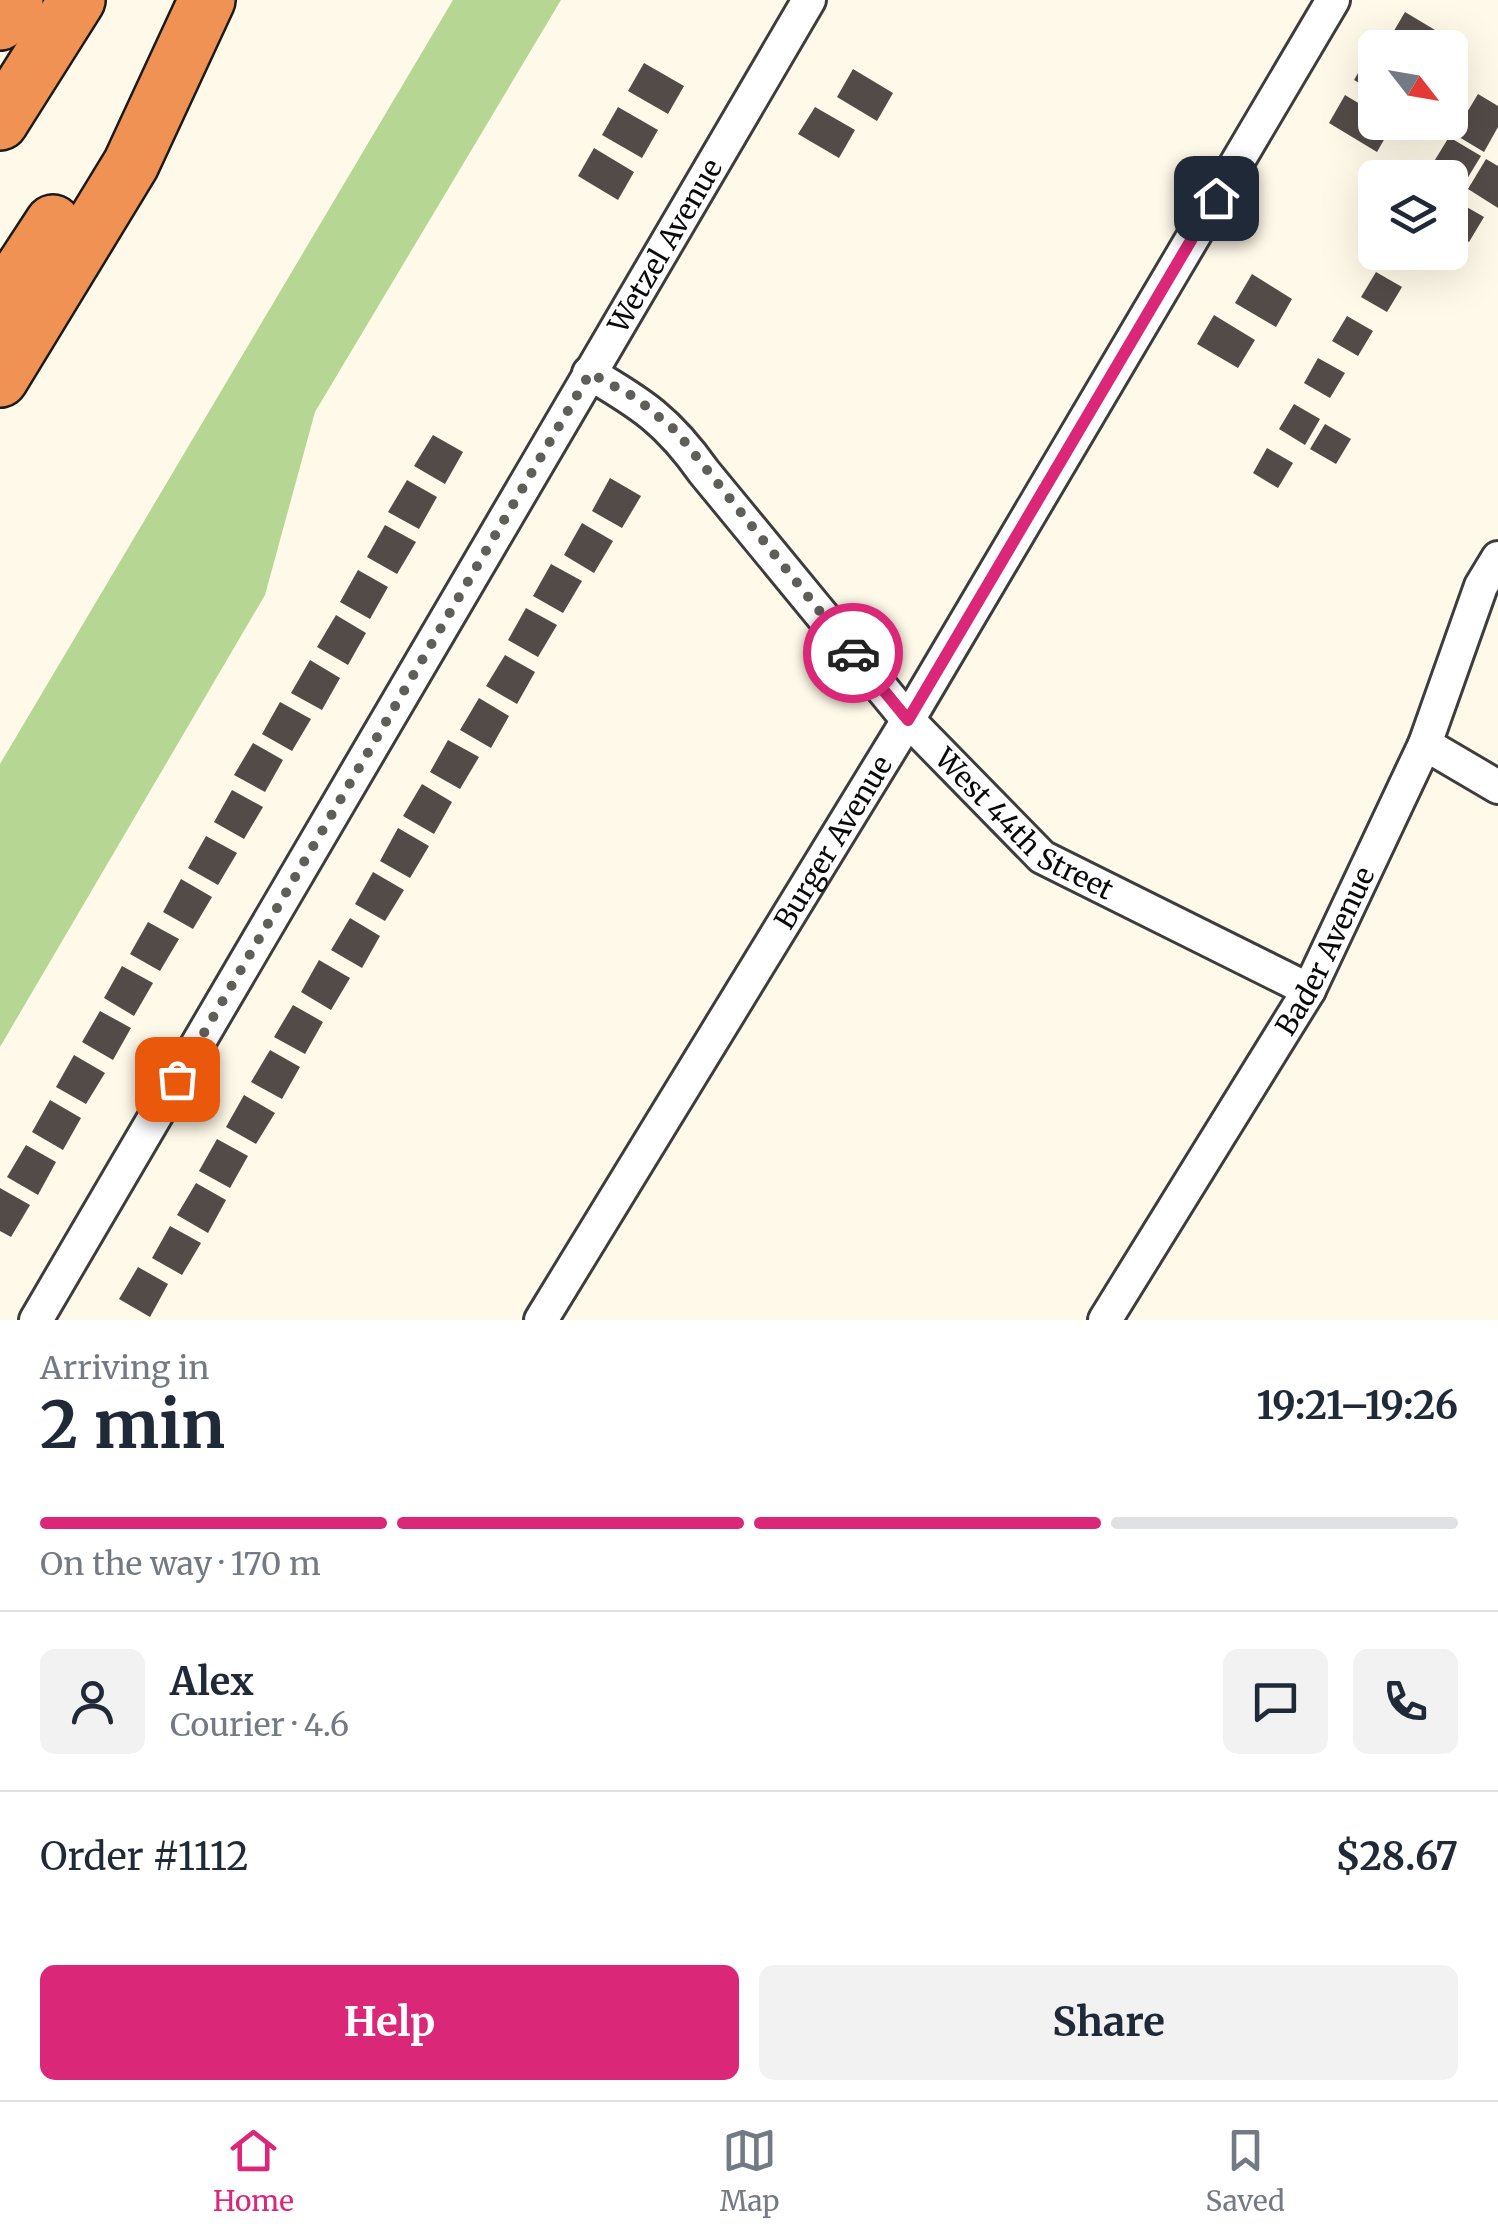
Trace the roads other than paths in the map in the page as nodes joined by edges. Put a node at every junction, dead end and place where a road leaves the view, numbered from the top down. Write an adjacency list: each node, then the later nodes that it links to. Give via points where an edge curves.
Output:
1 (15, 0): 7 (highway)
2 (76, 0): 8 (highway)
3 (198, 0): 9 (highway)
4 (207, 0): 11 (highway, via 131,164)
5 (809, 0): 10 (street, Wetzel Avenue)
6 (1333, 0): 13 (street, Burger Avenue)
7 (0, 22)
8 (0, 122)
9 (0, 304)
10 (590, 373): 13 (street, West 44th Street, via 676,431); 17 (street, Wetzel Avenue)
11 (0, 379)
12 (1498, 558): 14 (street, Bader Avenue, via 1481,586)
13 (908, 720): 16 (street, West 44th Street, via 1042,857); 18 (street, Burger Avenue)
14 (1424, 744): 15 (street); 16 (street, Bader Avenue)
15 (1498, 787)
16 (1309, 990): 19 (street, Bader Avenue)
17 (36, 1320)
18 (542, 1320)
19 (1105, 1320)

